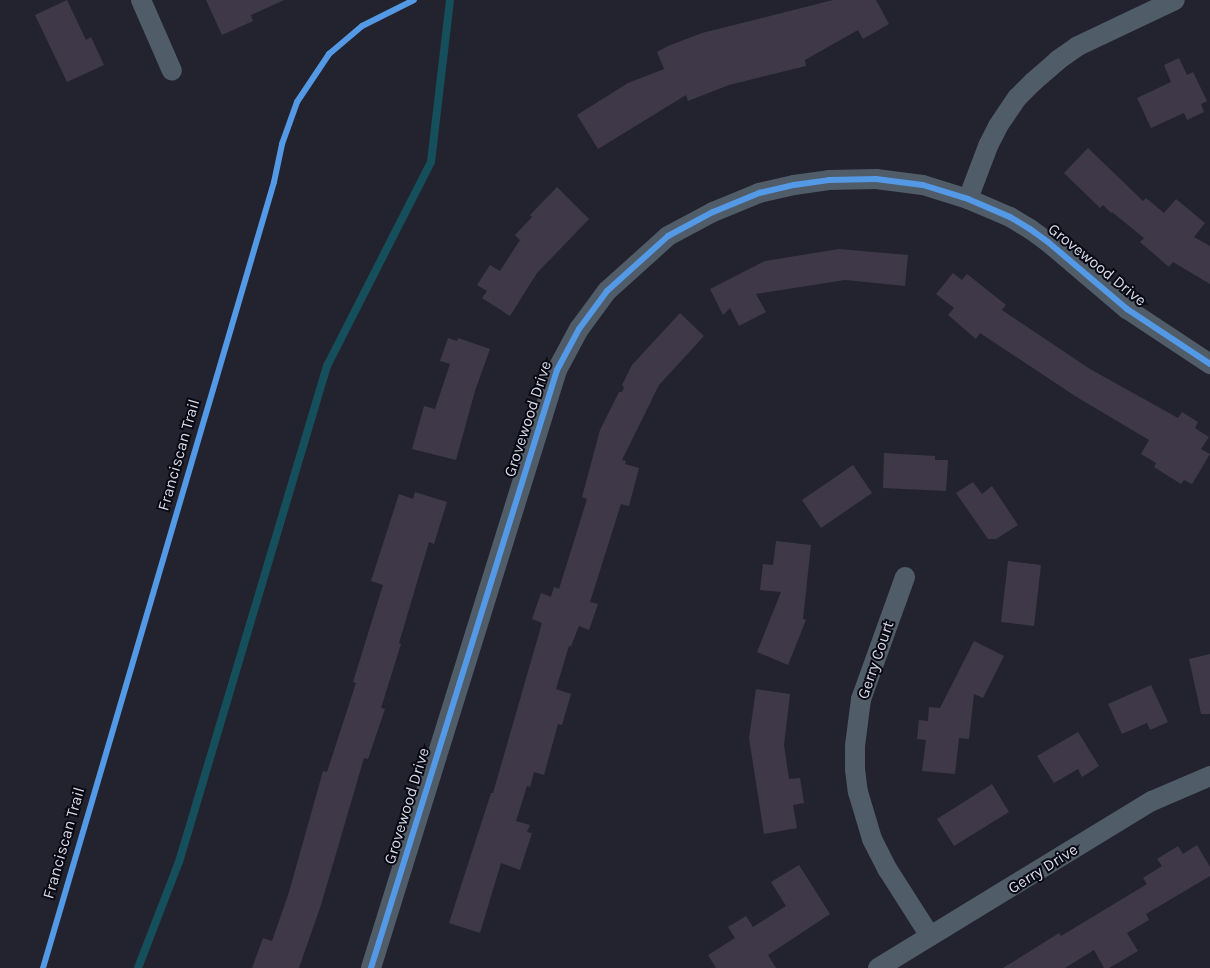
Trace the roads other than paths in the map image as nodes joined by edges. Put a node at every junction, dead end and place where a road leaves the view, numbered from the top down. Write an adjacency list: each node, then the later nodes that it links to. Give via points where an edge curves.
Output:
1 (140, 0): 3 (street)
2 (1175, 0): 4 (street, via 1090,39 1032,82 998,126)
3 (172, 71)
4 (968, 199): 5 (street, Grovewood Drive, via 1010,217 1048,242 1127,309); 9 (street, Grovewood Drive, via 923,186 876,179 817,181 759,193 668,236 624,275 592,310 552,382)
5 (1210, 364)
6 (905, 577): 8 (street, Gerry Court, via 861,699 855,769 858,792 872,838 888,870)
7 (1210, 776): 8 (street, Gerry Drive, via 1152,801)
8 (930, 936): 10 (street, Gerry Drive)
9 (371, 968)
10 (878, 968)

